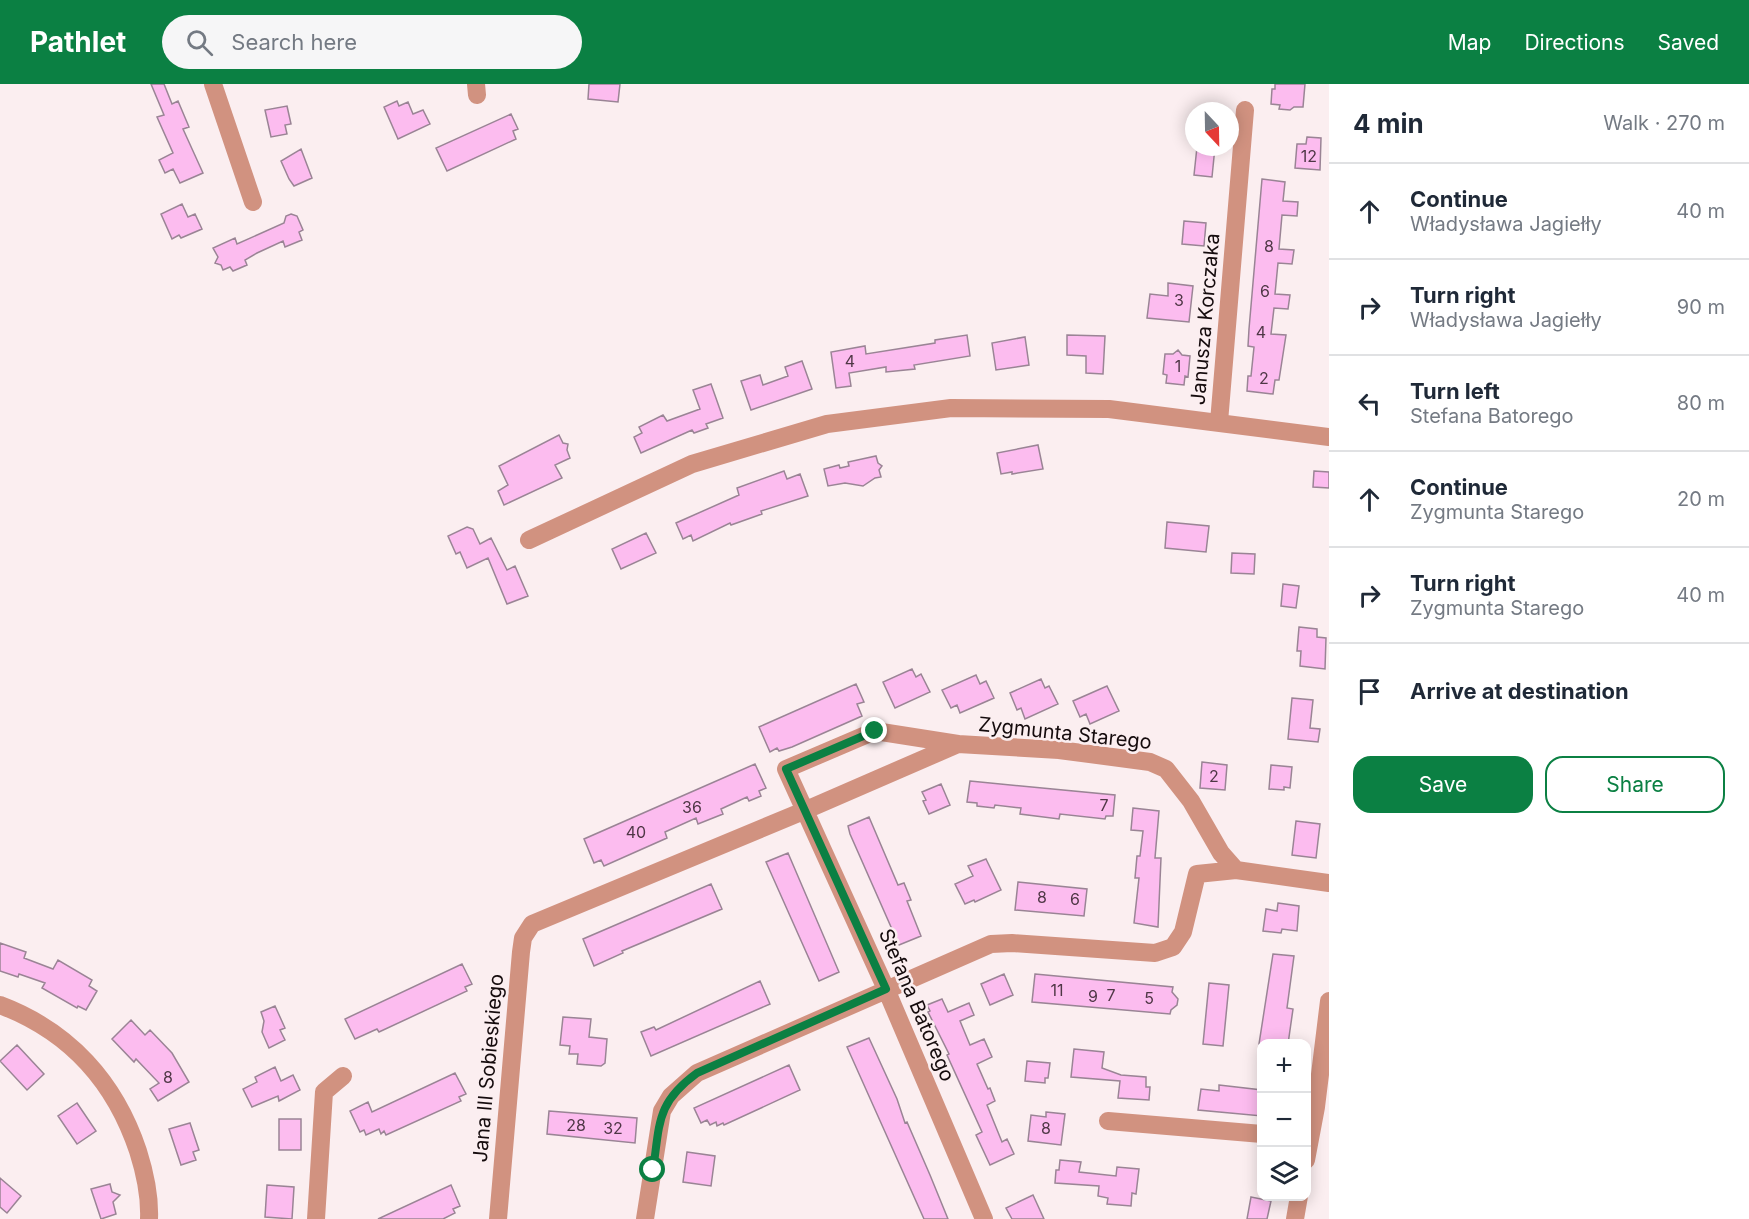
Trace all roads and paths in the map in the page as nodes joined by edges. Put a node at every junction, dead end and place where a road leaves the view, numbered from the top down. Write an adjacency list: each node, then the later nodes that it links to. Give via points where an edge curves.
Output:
1 (213, 84): 3 (street)
2 (1245, 110): 4 (street, Janusza Korczaka)
3 (253, 202)
4 (1219, 422): 5 (street, Janusza Korczaka); 6 (street, via 1108,409 951,408 827,424 692,464)
5 (1329, 437)
6 (529, 540)
7 (958, 744): 8 (street, Zygmunta Starego); 8 (street, Zygmunta Starego, via 875,731 786,769); 9 (street, Zygmunta Starego, via 1059,750 1149,762 1166,769)
8 (806, 810): 11 (street, Zygmunta Starego); 12 (street, Stefana Batorego)
9 (1236, 870): 10 (street); 12 (street, via 1197,874 1183,932 1173,946 1164,950 1155,953 990,944)
10 (1329, 883)
11 (532, 924): 23 (street, Jana III Sobieskiego, via 523,938 521,952)
12 (886, 989): 24 (street, via 697,1073 683,1083 662,1111); 25 (street, Stefana Batorego)
13 (1329, 1001): 16 (street)
14 (0, 1005): 21 (street, via 41,1024 68,1045 90,1064 116,1099 143,1166)
15 (343, 1076): 22 (street, via 324,1092)
16 (1322, 1108): 19 (street)
17 (1108, 1121): 18 (street)
18 (1257, 1134)
19 (1311, 1134)
20 (1298, 1201): 26 (street)
21 (149, 1219)
22 (316, 1219)
23 (498, 1219)
24 (645, 1219)
25 (984, 1219)
26 (1295, 1219)

